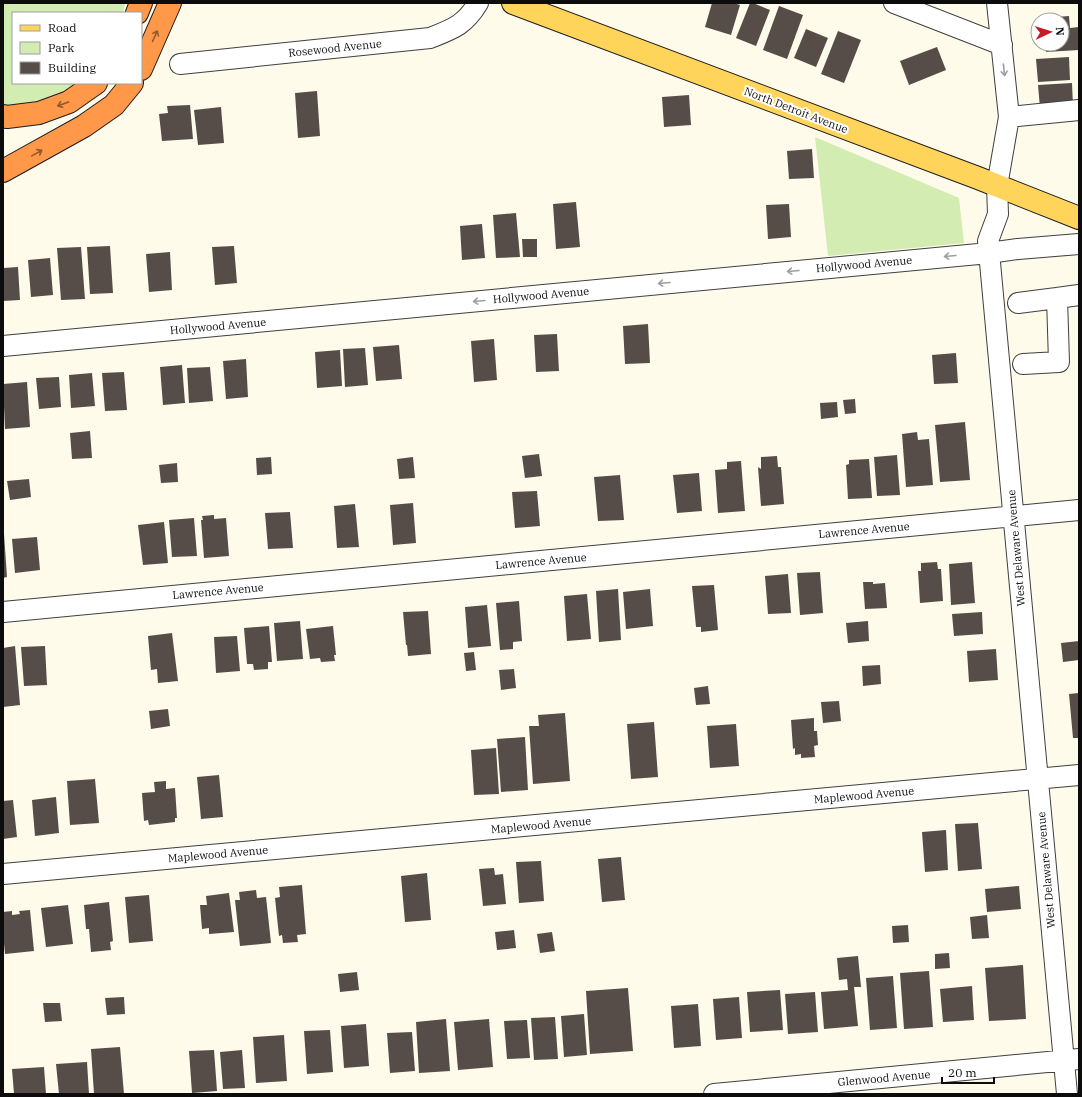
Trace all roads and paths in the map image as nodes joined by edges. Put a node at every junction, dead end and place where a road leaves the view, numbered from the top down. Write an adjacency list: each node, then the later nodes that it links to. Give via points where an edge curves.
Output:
1 (141, 3): 7 (highway)
2 (170, 3): 10 (highway, one-way to 2)
3 (478, 3): 9 (street, Rosewood Avenue, via 471,16 454,28 430,38)
4 (513, 3): 17 (main road, North Detroit Avenue)
5 (894, 3): 8 (street)
6 (997, 3): 8 (street, West Delaware Avenue)
7 (136, 12)
8 (1002, 46): 15 (street, West Delaware Avenue, one-way to 15)
9 (180, 64)
10 (142, 67)
11 (95, 84): 14 (highway, one-way to 14, via 69,102 39,113)
12 (131, 84): 16 (highway, one-way to 12, via 84,126 114,105)
13 (1079, 110): 15 (street)
14 (3, 116)
15 (1009, 117): 17 (street, West Delaware Avenue)
16 (3, 171)
17 (997, 186): 18 (main road, North Detroit Avenue); 20 (street, West Delaware Avenue, via 998,214 988,241)
18 (1079, 218)
19 (1079, 244): 20 (street, Hollywood Avenue)
20 (989, 253): 23 (street, West Delaware Avenue); 24 (street, Hollywood Avenue, one-way to 24)
21 (1079, 295): 22 (street)
22 (1058, 298): 23 (street); 25 (street, via 1059,362)
23 (994, 305): 25 (street, West Delaware Avenue)
24 (3, 346)
25 (1000, 366): 27 (street, West Delaware Avenue)
26 (1079, 510): 27 (street, Lawrence Avenue)
27 (1013, 516): 28 (street, Lawrence Avenue); 30 (street, West Delaware Avenue)
28 (3, 612)
29 (1079, 774): 30 (street, Maplewood Avenue)
30 (1038, 778): 31 (street, Maplewood Avenue); 32 (street, West Delaware Avenue)
31 (3, 874)
32 (1072, 1060): 33 (street, Glenwood Avenue); 34 (street, West Delaware Avenue)
33 (714, 1094)
34 (1068, 1094)

